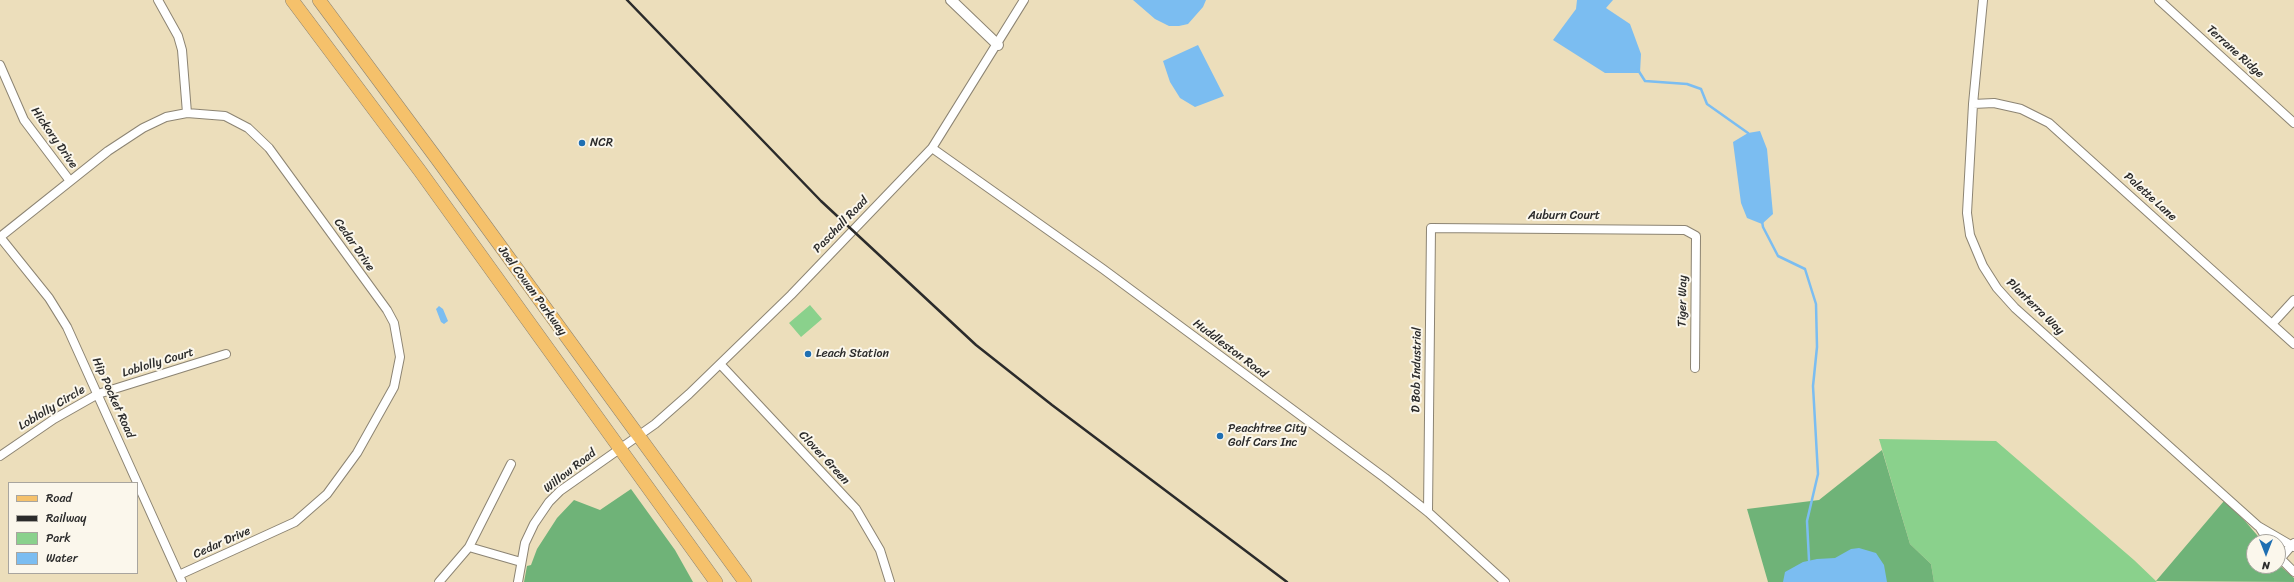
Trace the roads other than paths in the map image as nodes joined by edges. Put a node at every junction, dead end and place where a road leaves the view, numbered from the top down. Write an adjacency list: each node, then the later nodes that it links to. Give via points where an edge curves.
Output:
1 (158, 0): 11 (street, via 178,36 182,50)
2 (292, 0): 26 (main road, Joel Cowan Parkway, via 420,171)
3 (319, 0): 25 (main road, Joel Cowan Parkway)
4 (951, 0): 8 (street)
5 (1024, 0): 8 (street, Paschall Road)
6 (1983, 0): 10 (street, Planterra Way)
7 (2159, 0): 12 (street, Terrane Ridge)
8 (998, 45): 13 (street, Paschall Road)
9 (0, 66): 14 (street, Hickory Drive, via 24,120)
10 (1973, 104): 19 (street, Palette Lane, via 1994,103 2021,109 2049,123); 32 (street, Planterra Way, via 1967,213 1975,251 1990,279 2015,308)
11 (187, 113): 14 (street, Cedar Drive, via 166,117 143,128); 39 (street, Cedar Drive, via 225,116 248,128 269,148 387,310 394,323 400,357 394,387 381,413 357,453 327,494 295,522)
12 (2294, 122)
13 (932, 148): 22 (street, Paschall Road); 31 (street, Huddleston Road, via 1103,269)
14 (70, 181): 17 (street, Cedar Drive)
15 (1430, 228): 16 (street, Auburn Court, via 1653,229 1684,230); 31 (street, D Bob Industrial)
16 (1696, 236): 23 (street, Tiger Way)
17 (0, 237): 24 (street, Hip Pocket Road, via 49,298 67,326)
18 (2294, 300): 19 (street)
19 (2272, 324): 20 (street, Palette Lane)
20 (2294, 344)
21 (226, 354): 24 (street, Loblolly Court)
22 (721, 364): 25 (street, Paschall Road, via 661,419); 44 (street, Clover Green, via 856,509 880,550)
23 (1694, 368)
24 (98, 394): 27 (street, Loblolly Circle, via 54,419); 29 (street, Hip Pocket Road)
25 (638, 436): 26 (street, Willow Road); 43 (main road, Joel Cowan Parkway)
26 (620, 448): 36 (street, Willow Road, via 560,490 549,502 525,543); 42 (main road, Joel Cowan Parkway)
27 (0, 456)
28 (510, 464): 35 (street)
29 (137, 482)
30 (138, 484): 39 (street, Hip Pocket Road)
31 (1428, 512): 45 (street, Huddleston Road)
32 (2258, 526): 33 (street, Planterra Way); 34 (street, Planterra Way)
33 (2264, 534)
34 (2293, 545)
35 (469, 547): 36 (street); 40 (street)
36 (521, 562): 41 (street, Willow Road)
37 (2286, 565): 38 (street)
38 (2294, 572)
39 (180, 579)
40 (439, 582)
41 (518, 582)
42 (716, 582)
43 (745, 582)
44 (890, 582)
45 (1505, 582)

